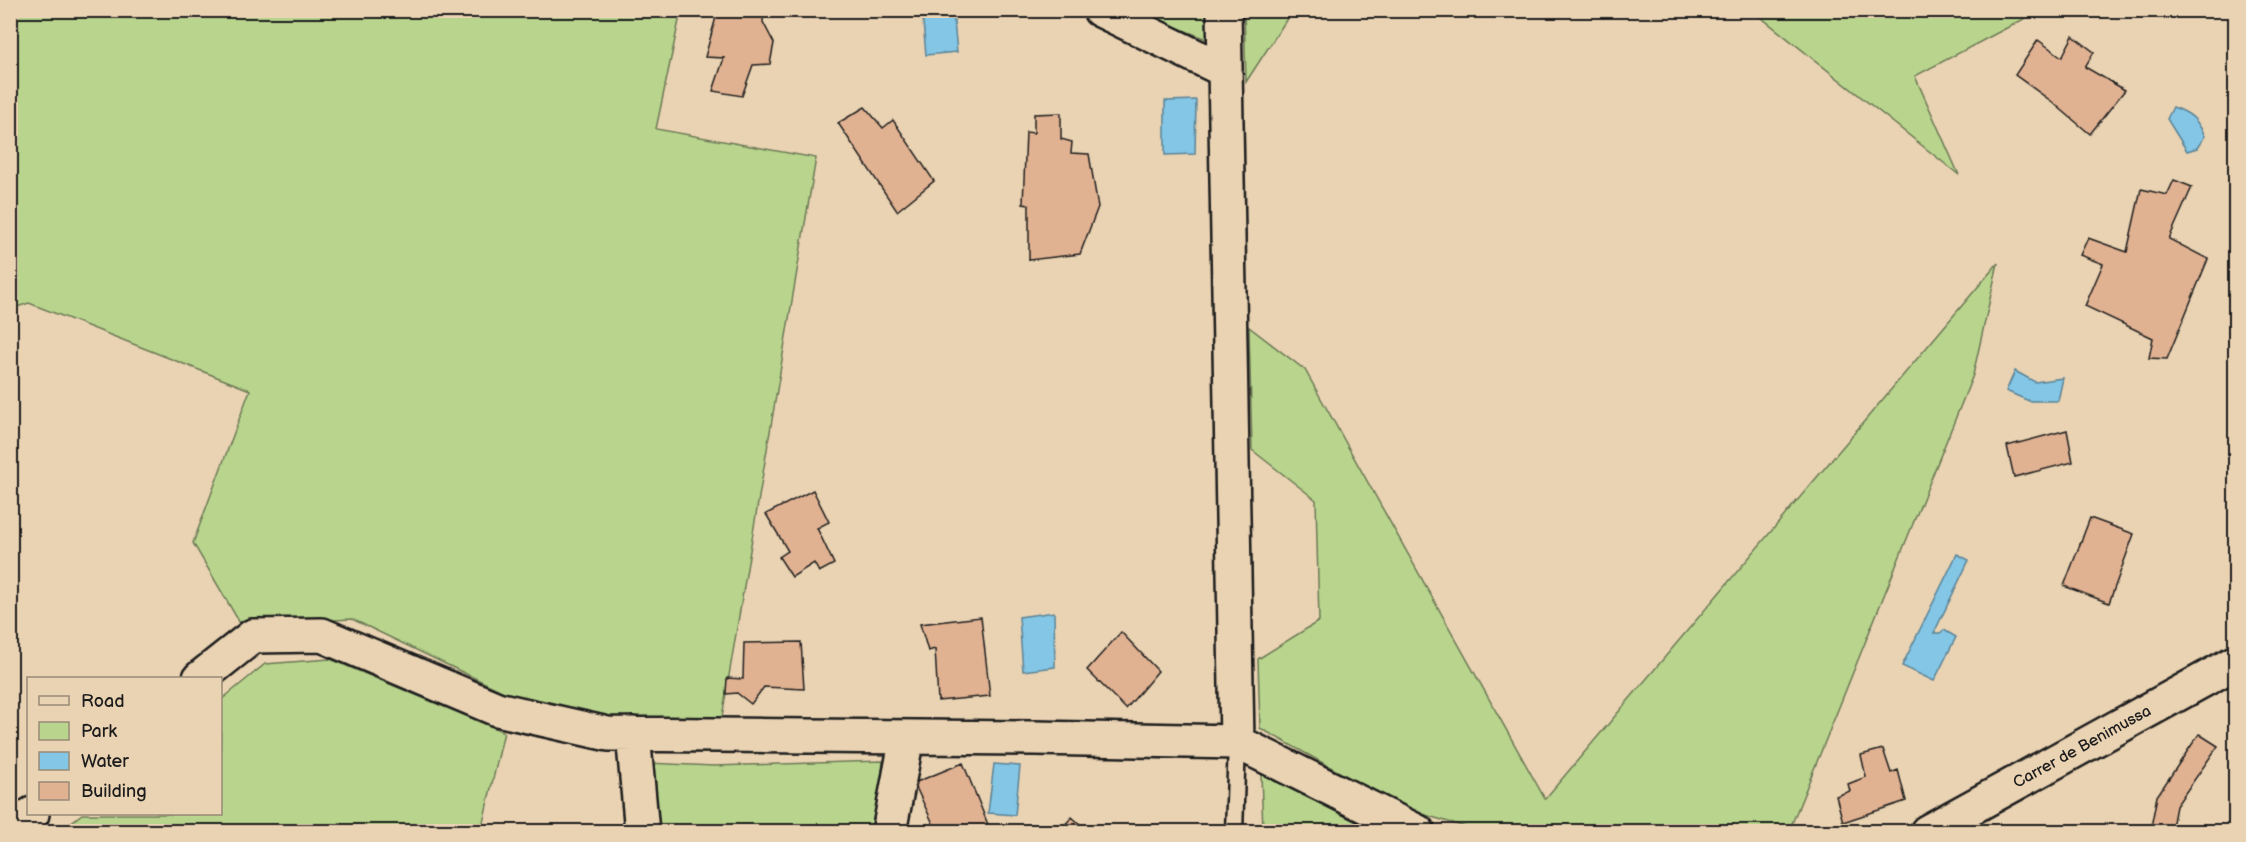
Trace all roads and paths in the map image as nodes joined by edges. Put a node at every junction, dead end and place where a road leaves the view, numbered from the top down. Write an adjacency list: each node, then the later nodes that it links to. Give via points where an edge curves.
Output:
1 (1100, 10): 3 (street)
2 (1224, 10): 3 (street)
3 (1224, 70): 8 (street)
4 (2235, 662): 15 (street, Carrer de Benimussa)
5 (201, 677): 6 (street, via 253,636 322,635 497,709 608,734)
6 (633, 734): 7 (street); 11 (street)
7 (907, 736): 8 (street); 12 (street)
8 (1237, 742): 13 (lane); 14 (street)
9 (29, 815): 10 (street)
10 (10, 830)
11 (642, 831)
12 (889, 831)
13 (1234, 831)
14 (1418, 831)
15 (1927, 831)

